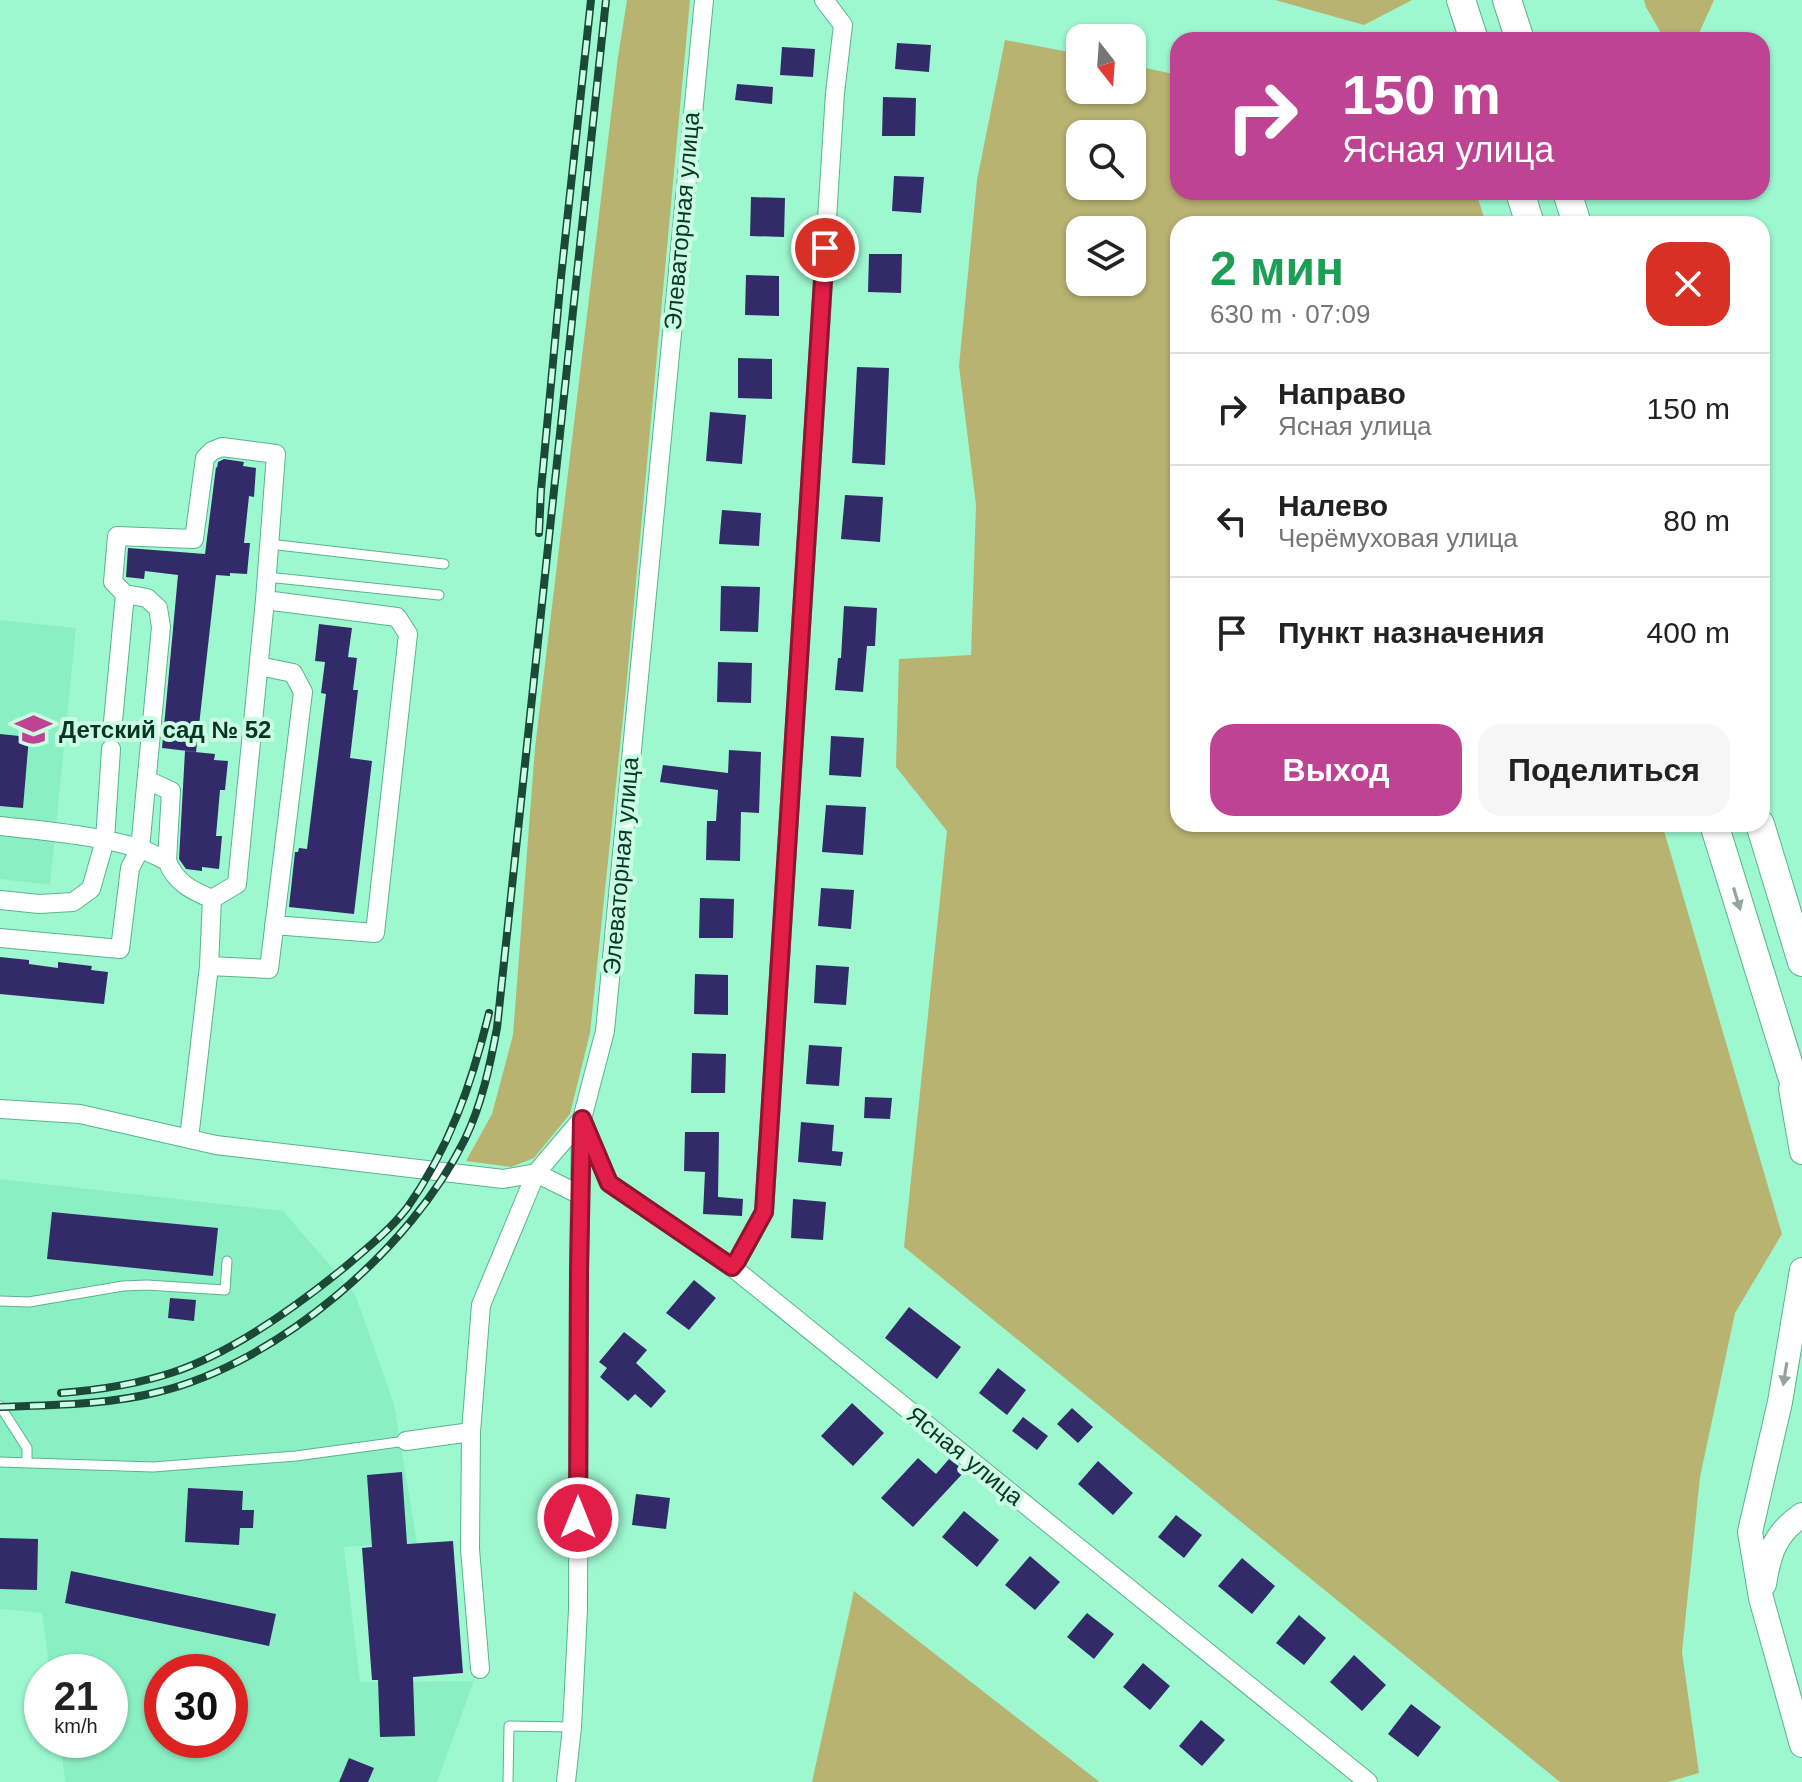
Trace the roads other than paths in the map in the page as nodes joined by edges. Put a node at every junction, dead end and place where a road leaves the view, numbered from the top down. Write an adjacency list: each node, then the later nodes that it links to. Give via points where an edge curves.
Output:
1 (704, 0): 30 (street, Элеваторная улица, via 605,1031)
2 (824, 0): 36 (street, via 843,25 764,1212)
3 (1461, 0): 5 (main road)
4 (1507, 0): 6 (main road)
5 (1471, 32)
6 (1517, 32)
7 (269, 544): 8 (lane); 9 (street); 10 (street, via 276,454 222,447 205,458 194,539 117,536 113,582)
8 (444, 564)
9 (267, 577): 11 (lane); 12 (street)
10 (125, 594): 14 (street, via 147,598 158,608 161,627); 18 (street)
11 (439, 595)
12 (265, 600): 13 (street); 23 (street, via 397,617 408,634 375,933)
13 (259, 666): 21 (street, via 237,884); 23 (street, via 293,673 303,692)
14 (147, 780): 19 (street); 20 (street, via 171,791)
15 (0, 826): 18 (street)
16 (1716, 832): 27 (main road, one-way to 27)
17 (1762, 832): 25 (main road)
18 (105, 840): 19 (street); 22 (street, via 91,889 73,902)
19 (140, 849): 20 (street); 24 (street, via 130,868 120,949)
20 (167, 861): 21 (street, via 173,875)
21 (212, 899): 26 (street)
22 (0, 900)
23 (274, 925): 26 (street, via 269,969)
24 (0, 938)
25 (1802, 962)
26 (209, 966): 31 (street)
27 (1784, 1051): 28 (main road); 32 (street)
28 (1802, 1108)
29 (0, 1109): 31 (street, via 80,1114)
30 (582, 1119): 33 (street, Элеваторная улица); 34 (street); 36 (street, Ясная улица, via 609,1183)
31 (189, 1139): 33 (street, via 503,1179)
32 (1802, 1152)
33 (536, 1173): 34 (street); 40 (street, Элеваторная улица, via 481,1305)
34 (580, 1195): 47 (street, via 578,1610)
35 (227, 1261): 38 (lane, via 225,1290 123,1286 29,1302)
36 (732, 1267): 51 (street, Ясная улица)
37 (1802, 1270): 45 (street, one-way to 45, via 1780,1402 1750,1532)
38 (0, 1301)
39 (0, 1406): 43 (lane, via 27,1448)
40 (471, 1432): 41 (street); 46 (street, Элеваторная улица, via 470,1549)
41 (406, 1441): 43 (lane, via 153,1467)
42 (0, 1462): 43 (lane)
43 (27, 1463)
44 (1802, 1515): 45 (street, via 1778,1535)
45 (1761, 1598): 48 (street)
46 (480, 1669)
47 (572, 1727): 49 (lane, via 509,1726); 50 (street)
48 (1802, 1745)
49 (508, 1782)
50 (566, 1782)
51 (1368, 1782)

